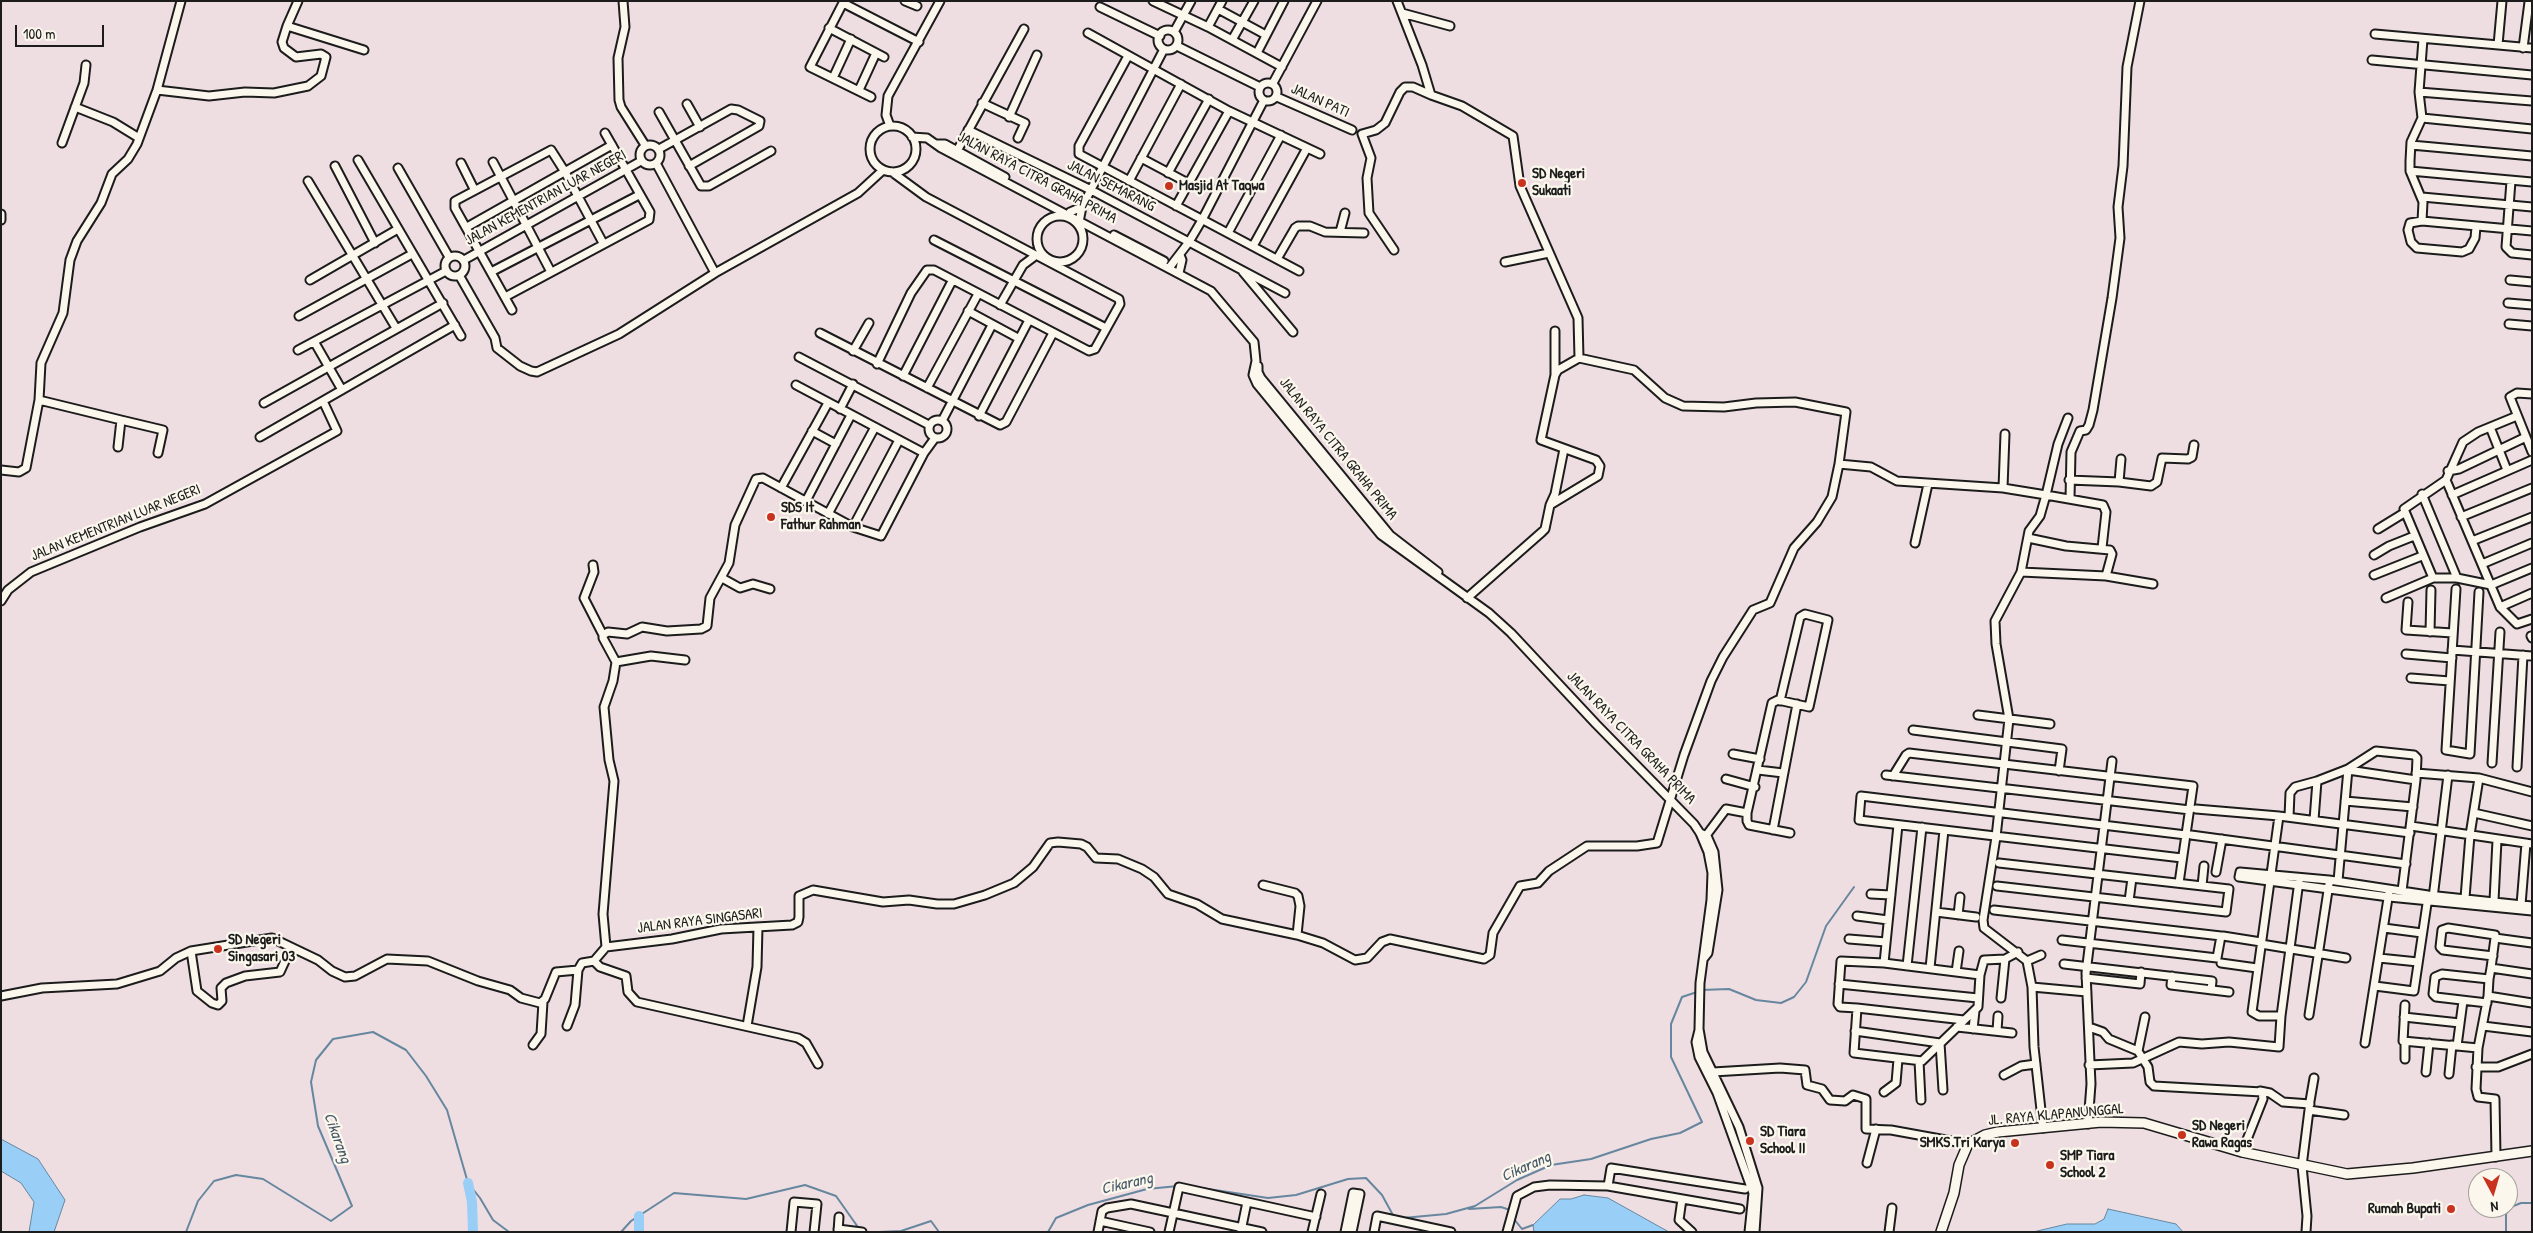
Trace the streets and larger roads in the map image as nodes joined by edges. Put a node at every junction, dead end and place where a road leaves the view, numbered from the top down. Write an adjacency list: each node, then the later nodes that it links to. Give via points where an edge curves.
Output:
1 (181, 1): 59 (street)
2 (298, 1): 24 (street)
3 (623, 1): 90 (street, via 625,27 618,73 620,107)
4 (905, 1): 18 (street)
5 (940, 1): 37 (street)
6 (1191, 1): 22 (street)
7 (1222, 1): 20 (street)
8 (1254, 1): 23 (street)
9 (1284, 1): 32 (street)
10 (1317, 1): 52 (street)
11 (1397, 1): 21 (street)
12 (2140, 1): 257 (street, via 2127,67 2118,207 2120,238 2112,298 2093,410 2089,425 2080,431 2072,447)
13 (2502, 1): 39 (street)
14 (2523, 1): 17 (street)
15 (843, 2): 27 (street); 37 (street)
16 (1156, 2): 22 (street)
17 (2530, 2): 40 (street)
18 (917, 6)
19 (1100, 6): 33 (street)
20 (1218, 9): 23 (street); 26 (street)
21 (1402, 13): 25 (street); 62 (street)
22 (1184, 14): 26 (street); 29 (street)
23 (1242, 22): 32 (street); 36 (street)
24 (287, 26): 43 (street); 59 (street, via 282,42 286,52 296,57 322,54 326,57 321,76 308,86 274,93 209,96)
25 (1450, 26)
26 (1208, 27): 36 (street)
27 (830, 28): 34 (street); 55 (street, via 810,65)
28 (1024, 29): 68 (street)
29 (1174, 32): 33 (street, via 1169,30); 38 (street)
30 (1088, 33): 47 (street)
31 (2374, 34): 35 (street)
32 (1266, 35): 45 (street)
33 (1160, 36): 42 (street)
34 (851, 39): 44 (street); 55 (street)
35 (2423, 39): 39 (street); 51 (street)
36 (1232, 40): 45 (street)
37 (919, 42): 76 (street, via 888,96 886,115)
38 (1177, 46): 42 (street, via 1171,50); 58 (street)
39 (2498, 46): 40 (street)
40 (2523, 48): 41 (street)
41 (2532, 48)
42 (1164, 49): 53 (street)
43 (364, 50)
44 (876, 53): 48 (street); 60 (street)
45 (1257, 53): 52 (street)
46 (1037, 55): 73 (street)
47 (1128, 56): 53 (street); 106 (street, via 1078,148 1079,154)
48 (884, 57)
49 (2372, 60): 51 (street)
50 (86, 64): 70 (street)
51 (2421, 65): 54 (street); 61 (street)
52 (1282, 67): 56 (street)
53 (1155, 69): 57 (street); 106 (street)
54 (2532, 75)
55 (833, 78): 60 (street)
56 (1273, 83): 58 (street); 64 (street)
57 (1180, 84): 65 (street); 98 (street)
58 (1260, 87): 66 (street, via 1260,97)
59 (156, 90): 84 (street)
60 (859, 90): 63 (street)
61 (2419, 92): 67 (street); 74 (street)
62 (1431, 95): 153 (street, via 1413,86 1405,87 1385,123 1362,134 1371,158 1367,178 1369,213); 155 (street, via 1462,106 1513,136 1520,186)
63 (871, 97)
64 (1277, 97): 66 (street, via 1268,102); 80 (street, JALAN PATI)
65 (1209, 99): 71 (street); 113 (street)
66 (1264, 100): 75 (street)
67 (2532, 101)
68 (982, 103): 73 (street); 79 (street)
69 (686, 104): 77 (street)
70 (75, 107): 84 (street, via 112,122); 87 (street)
71 (1229, 110): 75 (street); 119 (street)
72 (659, 112): 86 (street)
73 (1009, 116): 85 (street, via 1025,123)
74 (2422, 118): 78 (street); 91 (street)
75 (1254, 122): 82 (street); 134 (street)
76 (890, 126): 83 (street, via 903,128); 109 (street, via 877,132 870,145 872,160)
77 (700, 127): 86 (street); 105 (street, via 734,109 760,124)
78 (2532, 129)
79 (968, 130): 95 (street); 121 (street, JALAN SEMARANG)
80 (1352, 130)
81 (605, 132): 89 (street)
82 (1281, 135): 92 (street); 144 (street)
83 (912, 136): 88 (street, via 923,136); 112 (street, via 916,148 913,160 904,169)
84 (139, 138): 222 (street, via 128,159 112,174 101,203 77,241 66,276 63,313 41,362)
85 (1018, 138)
86 (675, 141): 93 (street); 105 (street)
87 (62, 143)
88 (937, 144): 95 (street, JALAN RAYA CITRA GRAHA PRIMA); 132 (street, JALAN RAYA CITRA GRAHA PRIMA)
89 (612, 145): 108 (street); 111 (street)
90 (645, 145): 93 (street, JALAN KEMENTRIAN LUAR NEGERI); 100 (street, JALAN KEMENTRIAN LUAR NEGERI, via 641,149)
91 (2411, 145): 97 (street); 110 (street)
92 (1307, 148): 96 (street); 150 (street)
93 (659, 149): 103 (street)
94 (771, 151): 105 (street, via 709,186 700,185)
95 (957, 151): 132 (street, JALAN RAYA CITRA GRAHA PRIMA)
96 (1320, 154)
97 (2532, 156)
98 (1141, 158): 113 (street); 116 (street)
99 (358, 160): 141 (street)
100 (641, 160): 103 (street, JALAN KEMENTRIAN LUAR NEGERI, via 645,164); 108 (street, JALAN KEMENTRIAN LUAR NEGERI)
101 (493, 162): 114 (street)
102 (461, 163): 120 (street)
103 (656, 163): 173 (street)
104 (334, 166): 148 (street)
105 (689, 166)
106 (1102, 167): 116 (street); 121 (street)
107 (398, 168): 161 (street)
108 (625, 169): 122 (street); 123 (street, JALAN KEMENTRIAN LUAR NEGERI)
109 (883, 170): 112 (street); 173 (street, via 858,193)
110 (2410, 171): 117 (street); 124 (street)
111 (565, 172): 114 (street, via 549,150); 123 (street); 125 (street)
112 (892, 172): 152 (street, via 926,197)
113 (1168, 173): 119 (street)
114 (501, 176): 120 (street); 125 (street)
115 (308, 181): 159 (street)
116 (1129, 181): 126 (street)
117 (2511, 181): 118 (street); 127 (street)
118 (2532, 182)
119 (1188, 183): 126 (street)
120 (474, 189): 138 (street, via 454,203)
121 (1091, 190): 128 (street); 147 (street, JALAN SEMARANG)
122 (639, 195): 136 (street); 149 (street, via 650,212 649,220)
123 (578, 196): 136 (street); 137 (street, JALAN KEMENTRIAN LUAR NEGERI)
124 (2422, 197): 127 (street); 135 (street)
125 (513, 201): 137 (street); 138 (street)
126 (1176, 206): 134 (street)
127 (2509, 206): 129 (street); 140 (street)
128 (1082, 207): 132 (street); 132 (street)
129 (2532, 208)
130 (1345, 213): 143 (street)
131 (1, 214): 133 (street)
132 (1075, 218): 164 (street, via 1083,233 1081,251 1066,262); 164 (street, via 1053,218 1041,226 1038,246); 167 (street, JALAN RAYA CITRA GRAHA PRIMA)
133 (1, 220)
134 (1202, 220): 144 (street); 147 (street)
135 (2422, 221): 139 (street); 139 (street, via 2409,225 2411,242 2417,248 2466,251 2475,238)
136 (591, 222): 149 (street); 151 (street)
137 (526, 224): 151 (street); 154 (street, JALAN KEMENTRIAN LUAR NEGERI)
138 (467, 226): 154 (street)
139 (2476, 227): 140 (street)
140 (2507, 229): 142 (street); 158 (street, via 2506,247 2509,251)
141 (398, 230): 148 (street); 156 (street)
142 (2532, 231)
143 (1340, 232): 145 (street); 162 (street, via 1325,232 1305,226 1294,228)
144 (1228, 233): 150 (street)
145 (1364, 233)
146 (934, 240): 181 (street)
147 (1189, 242): 157 (street); 168 (street, JALAN SEMARANG)
148 (375, 243): 159 (street)
149 (603, 243): 172 (street)
150 (1253, 246): 162 (street)
151 (540, 248): 171 (street); 172 (street)
152 (1024, 249): 160 (street); 166 (street)
153 (1394, 250)
154 (479, 251): 163 (street, JALAN KEMENTRIAN LUAR NEGERI); 171 (street)
155 (1549, 253): 165 (street); 212 (street, via 1578,318)
156 (412, 254): 176 (street); 177 (street)
157 (1180, 255): 167 (street); 174 (street)
158 (2532, 255)
159 (352, 256): 176 (street); 178 (street)
160 (1036, 256): 164 (street); 166 (street)
161 (449, 257): 163 (street, JALAN KEMENTRIAN LUAR NEGERI, via 460,256); 169 (street, JALAN KEMENTRIAN LUAR NEGERI)
162 (1277, 259): 170 (street)
163 (464, 260): 175 (street, JALAN KEMENTRIAN LUAR NEGERI, via 464,271)
164 (1050, 262): 201 (street, via 1119,299 1120,306)
165 (1505, 262)
166 (1023, 265): 181 (street)
167 (1170, 266): 174 (street, JALAN RAYA CITRA GRAHA PRIMA)
168 (1240, 269): 183 (street, JALAN SEMARANG); 203 (street, JALAN SEMARANG)
169 (446, 271): 175 (street, via 452,276); 177 (street)
170 (1299, 271)
171 (491, 272): 185 (street)
172 (551, 272): 185 (street)
173 (715, 272): 175 (street, via 618,334 537,372 520,366 497,348 495,338)
174 (1180, 272): 300 (street, JALAN RAYA CITRA GRAHA PRIMA, via 1213,287 1238,313 1258,340 1260,378 1400,547)
175 (459, 275)
176 (365, 279): 189 (street); 193 (street)
177 (429, 279): 186 (street); 189 (street)
178 (310, 280)
179 (952, 280): 184 (street); 213 (street, via 934,270 924,272); 216 (street)
180 (2510, 280): 182 (street)
181 (1014, 281): 188 (street); 201 (street)
182 (2532, 282)
183 (1286, 293)
184 (978, 294): 188 (street); 192 (street)
185 (505, 297): 191 (street)
186 (443, 303): 197 (street); 200 (street)
187 (2508, 303): 190 (street)
188 (1000, 304): 194 (street)
189 (382, 305): 200 (street); 208 (street)
190 (2532, 305)
191 (512, 310)
192 (968, 311): 198 (street); 219 (street)
193 (299, 316)
194 (1029, 320): 205 (street); 207 (street)
195 (869, 322): 210 (street)
196 (2509, 324): 199 (street)
197 (455, 325): 206 (street); 220 (street)
198 (992, 325): 207 (street); 226 (street)
199 (2532, 326)
200 (396, 328): 214 (street)
201 (1106, 328): 205 (street, via 1093,351)
202 (1556, 330): 215 (street)
203 (1293, 332)
204 (820, 333): 210 (street)
205 (1053, 333): 229 (street, via 1006,422 1000,425)
206 (460, 336)
207 (1018, 338): 229 (street)
208 (315, 343): 209 (street); 214 (street)
209 (298, 350)
210 (853, 351): 213 (street)
211 (799, 357): 217 (street)
212 (1580, 358): 215 (street); 253 (street, via 1634,370 1665,398 1683,406 1795,402 1844,411 1847,414)
213 (877, 364): 216 (street)
214 (328, 366): 220 (street); 224 (street)
215 (1555, 375): 246 (street, via 1541,440)
216 (903, 376): 219 (street)
217 (853, 384): 227 (street); 234 (street)
218 (796, 385): 225 (street)
219 (927, 388): 226 (street)
220 (342, 390): 223 (street)
221 (2532, 394): 230 (street, via 2517,393 2510,397)
222 (39, 400): 232 (street); 254 (street, via 26,468 19,472)
223 (323, 401): 239 (street); 302 (street, JALAN KEMENTRIAN LUAR NEGERI, via 337,431 205,504 31,572 8,590)
224 (264, 403)
225 (828, 403): 227 (street); 237 (street)
226 (953, 403): 229 (street); 233 (street)
227 (840, 409): 228 (street)
228 (851, 415): 235 (street); 243 (street)
229 (978, 416)
230 (2517, 416): 236 (street); 240 (street)
231 (2068, 418): 265 (street)
232 (122, 420): 245 (street); 249 (street, via 163,430)
233 (942, 421): 234 (street); 241 (street, via 946,435)
234 (929, 425): 241 (street, via 928,430)
235 (875, 427): 242 (street); 271 (street)
236 (2490, 427): 247 (street); 256 (street, via 2462,443)
237 (812, 431): 243 (street); 261 (street)
238 (2005, 434): 262 (street)
239 (260, 437)
240 (2526, 437): 247 (street); 248 (street)
241 (935, 438): 250 (street)
242 (899, 440): 250 (street); 274 (street)
243 (836, 444): 268 (street)
244 (2194, 445): 259 (street, via 2192,457 2188,459 2162,458 2157,482 2153,486)
245 (118, 447)
246 (1564, 449): 269 (street); 269 (street, via 1596,460 1600,472 1594,480)
247 (2500, 449): 255 (street); 256 (street)
248 (2532, 452)
249 (158, 453)
250 (924, 453): 274 (street, via 880,536)
251 (2121, 459): 259 (street)
252 (2532, 460): 255 (street)
253 (1839, 464): 260 (street, via 1867,466 1892,480); 347 (street, via 1832,496 1817,522 1794,548 1771,601 1753,610 1710,681)
254 (1, 470)
255 (2507, 470): 266 (street)
256 (2448, 471): 258 (street)
257 (2069, 480): 259 (street); 267 (street)
258 (2446, 480): 264 (street); 266 (street)
259 (2119, 482)
260 (1928, 484): 262 (street); 279 (street)
261 (781, 488): 268 (street); 290 (street, via 764,478 756,480 735,525 729,564)
262 (2003, 488): 265 (street)
263 (2532, 488): 272 (street)
264 (2422, 494): 270 (street, via 2405,508); 292 (street)
265 (2046, 495): 267 (street); 277 (street, via 2040,516 2030,529)
266 (2452, 495): 272 (street)
267 (2070, 499): 281 (street, via 2097,502 2104,506)
268 (806, 501): 271 (street)
269 (1550, 505): 300 (street, via 1542,532)
270 (2404, 513): 275 (street); 276 (street)
271 (828, 514): 274 (street)
272 (2461, 516): 278 (street)
273 (2532, 517): 278 (street)
274 (853, 527)
275 (2378, 529)
276 (2414, 536): 282 (street); 283 (street)
277 (2028, 538): 281 (street, via 2066,546); 287 (street)
278 (2472, 541): 284 (street)
279 (1915, 543)
280 (2532, 543): 284 (street)
281 (2102, 548): 289 (street, via 2112,552)
282 (2374, 555)
283 (2422, 556): 288 (street); 291 (street)
284 (2482, 564): 294 (street)
285 (594, 565): 309 (street, via 584,598)
286 (2532, 568): 294 (street)
287 (2022, 572): 289 (street); 324 (street, via 1995,620)
288 (2374, 575)
289 (2106, 576): 293 (street)
290 (722, 578): 295 (street, via 740,588 753,584); 309 (street, via 710,598 708,623 703,629 666,631 642,627 628,634 608,632)
291 (2433, 578): 292 (street); 301 (street)
292 (2457, 578): 294 (street)
293 (2153, 584)
294 (2491, 585): 304 (street)
295 (770, 589)
296 (2456, 589): 308 (street)
297 (2432, 590): 306 (street)
298 (2479, 592): 311 (street)
299 (2532, 593): 304 (street)
300 (1469, 597): 347 (street, JALAN RAYA CITRA GRAHA PRIMA, via 1510,633)
301 (2386, 598)
302 (1, 601)
303 (2408, 602): 306 (street, via 2406,630)
304 (2500, 607): 305 (street, via 2517,624)
305 (2532, 619)
306 (2430, 632): 308 (street)
307 (2500, 632): 312 (street)
308 (2453, 634): 310 (street)
309 (603, 635): 318 (street)
310 (2452, 650): 311 (street); 316 (street)
311 (2476, 651): 312 (street); 320 (street, via 2470,754 2446,750)
312 (2499, 653): 314 (street); 331 (street)
313 (2406, 654): 316 (street)
314 (2523, 655): 315 (street); 333 (street)
315 (2532, 656)
316 (2452, 658): 320 (street)
317 (685, 660): 318 (street, via 650,656)
318 (616, 662): 425 (street, via 604,706 614,781 603,914)
319 (2411, 678): 320 (street)
320 (2450, 681)
321 (1780, 701): 322 (street); 322 (street, via 1800,617 1805,614 1828,620 1809,707); 329 (street, via 1772,704)
322 (1797, 704): 337 (street)
323 (1978, 715): 324 (street)
324 (2009, 719): 325 (street); 327 (street)
325 (2050, 724)
326 (1913, 730): 327 (street)
327 (2008, 742): 332 (street); 336 (street, via 2062,749)
328 (1733, 754): 329 (street)
329 (1760, 759): 335 (street)
330 (2112, 761): 339 (street)
331 (2492, 763)
332 (2004, 766): 336 (street); 345 (street); 345 (street, via 1907,754 1890,776)
333 (2517, 767)
334 (2348, 769): 340 (street); 340 (street, via 2369,754 2381,751 2414,755 2417,758); 343 (street); 349 (street)
335 (1758, 770): 337 (street); 344 (street)
336 (2059, 771): 339 (street)
337 (1784, 773): 364 (street)
338 (2448, 774): 340 (street); 341 (street); 363 (street)
339 (2110, 777): 348 (street); 351 (street, via 2193,786)
340 (2416, 777): 350 (street)
341 (2480, 778): 346 (street); 354 (street)
342 (1726, 780): 344 (street)
343 (2317, 781): 356 (street, via 2291,789); 357 (street)
344 (1755, 787): 353 (street)
345 (2002, 788): 348 (street); 352 (street)
346 (2532, 792)
347 (1670, 798): 369 (street, JALAN RAYA CITRA GRAHA PRIMA); 416 (street, JALAN RAYA SINGASARI, via 1657,843 1587,846 1549,872 1538,884 1520,886 1493,933 1487,958 1390,939 1382,942 1367,958 1356,960 1323,943)
348 (2107, 800): 351 (street); 359 (street)
349 (2345, 801): 350 (street); 360 (street)
350 (2413, 806): 366 (street)
351 (2193, 810): 355 (street); 368 (street)
352 (1999, 812): 358 (street, via 1861,796 1859,820); 359 (street); 370 (street)
353 (1748, 813): 364 (street, via 1746,821 1749,825); 369 (street, via 1726,809)
354 (2474, 813): 361 (street); 371 (street)
355 (2279, 816): 356 (street); 375 (street)
356 (2288, 817): 357 (street)
357 (2314, 820): 360 (street)
358 (1898, 824): 362 (street); 396 (street)
359 (2104, 824): 368 (street); 376 (street)
360 (2343, 824): 366 (street); 377 (street)
361 (2532, 826)
362 (1922, 827): 365 (street); 443 (street)
363 (2442, 829): 366 (street); 371 (street); 399 (street)
364 (1773, 830): 367 (street)
365 (1944, 830): 370 (street); 407 (street)
366 (2410, 830): 380 (street)
367 (1790, 833)
368 (2189, 835): 372 (street); 378 (street)
369 (1703, 836): 483 (street, JALAN RAYA CITRA GRAHA PRIMA, via 1710,862 1712,890 1700,983)
370 (1996, 836): 376 (street); 430 (street, via 1983,924)
371 (2470, 836): 373 (street); 400 (street)
372 (2222, 839): 375 (street); 382 (street)
373 (2497, 840): 374 (street); 402 (street)
374 (2529, 843): 403 (street)
375 (2275, 845): 377 (street); 385 (street)
376 (2101, 848): 378 (street); 383 (street)
377 (2340, 854): 380 (street); 386 (street)
378 (2182, 858): 388 (street)
379 (1999, 863): 383 (street)
380 (2406, 864): 393 (street)
381 (2204, 866): 392 (street)
382 (2216, 872)
383 (2098, 874): 384 (street); 398 (street)
384 (2132, 878): 388 (street); 401 (street)
385 (2270, 878): 387 (street); 423 (street)
386 (2338, 881): 389 (street); 394 (street)
387 (2299, 882): 389 (street); 427 (street)
388 (2179, 884): 392 (street)
389 (2329, 884): 394 (street); 431 (street)
390 (1263, 885): 416 (street, via 1298,896)
391 (1997, 886): 398 (street)
392 (2202, 886): 401 (street, via 2229,889 2226,912)
393 (2402, 891): 394 (street); 399 (street)
394 (2389, 893): 399 (street); 414 (street)
395 (1871, 894): 396 (street)
396 (1891, 896): 412 (street)
397 (1960, 897): 408 (street)
398 (2095, 898): 401 (street); 411 (street)
399 (2430, 898): 400 (street); 406 (street); 415 (street)
400 (2465, 898): 402 (street)
401 (2129, 901)
402 (2494, 901): 403 (street)
403 (2522, 905): 404 (street)
404 (2532, 906)
405 (1994, 910): 411 (street)
406 (2532, 911)
407 (1936, 912): 408 (street); 445 (street)
408 (1958, 915): 410 (street)
409 (1856, 916): 412 (street)
410 (1976, 918)
411 (2093, 919): 422 (street); 422 (street, via 2221,936 2217,958)
412 (1888, 920): 421 (street)
413 (758, 926): 416 (street, JALAN RAYA SINGASARI, via 798,922 799,896 813,890 890,902 909,900 944,905 974,899 1018,880 1036,864 1050,843 1058,842 1081,844 1096,858 1118,859 1142,868 1168,894 1197,904 1222,919); 425 (street, JALAN RAYA SINGASARI); 478 (street, via 757,967)
414 (2384, 928): 415 (street); 435 (street)
415 (2422, 933): 439 (street)
416 (1297, 935)
417 (2223, 936): 423 (street)
418 (2494, 938): 424 (street); 433 (street); 433 (street, via 2491,933 2445,928 2440,947 2444,951)
419 (1849, 939): 421 (street)
420 (2062, 940): 422 (street)
421 (1886, 942): 440 (street)
422 (2090, 943): 444 (street)
423 (2261, 943): 427 (street); 446 (street)
424 (2532, 943)
425 (606, 947): 437 (street)
426 (291, 948): 428 (street, via 269,938); 428 (street, via 280,972 246,976 226,983 221,988 222,1001 218,1005 197,991); 465 (street, via 345,977 360,974 387,958 428,960 478,981 510,990 536,1004)
427 (2290, 949): 431 (street); 472 (street)
428 (191, 951): 460 (street, via 160,971 117,984 42,988)
429 (1959, 951): 449 (street)
430 (2018, 952): 436 (street); 438 (street)
431 (2318, 954): 434 (street); 470 (street)
432 (2041, 955): 438 (street)
433 (2492, 956): 447 (street)
434 (2346, 958)
435 (2379, 958): 439 (street); 456 (street)
436 (2005, 959): 452 (street, via 1985,959); 462 (street)
437 (594, 961): 448 (street, via 586,961); 478 (street, via 600,967 626,976 628,992 637,1002)
438 (2027, 961): 457 (street)
439 (2418, 962): 456 (street, via 2414,991)
440 (1884, 963): 443 (street); 455 (street, via 1841,961)
441 (2222, 963): 446 (street)
442 (2064, 964): 444 (street)
443 (1907, 966): 445 (street)
444 (2087, 966): 450 (street); 453 (street)
445 (1930, 968): 449 (street)
446 (2257, 968): 472 (street, via 2252,1012 2259,1016)
447 (2491, 968): 451 (street); 454 (street)
448 (578, 970): 465 (street, via 556,972); 477 (street, via 576,1005)
449 (1956, 972): 452 (street)
450 (2142, 972): 453 (street, via 2140,984); 459 (street, via 2212,981 2211,990)
451 (2532, 974)
452 (1980, 975): 461 (street)
453 (2086, 978): 458 (street)
454 (2488, 979): 463 (street); 464 (street, via 2435,975 2434,996)
455 (1839, 984): 461 (street); 468 (street, via 1839,1006)
456 (2374, 986): 489 (street)
457 (2032, 987): 458 (street); 502 (street)
458 (2087, 992): 479 (street)
459 (2229, 992)
460 (1, 996)
461 (1978, 998): 469 (street)
462 (2000, 998)
463 (2487, 999): 464 (street); 466 (street); 480 (street)
464 (2463, 1001): 476 (street)
465 (543, 1002): 492 (street, via 541,1034)
466 (2532, 1003)
467 (2405, 1005): 474 (street)
468 (1857, 1008): 475 (street); 484 (street)
469 (1974, 1011): 475 (street); 482 (street)
470 (2310, 1015)
471 (1998, 1016): 485 (street)
472 (2281, 1016): 498 (street, via 2279,1047 2179,1042)
473 (2145, 1017): 495 (street)
474 (2404, 1017): 476 (street); 488 (street, via 2402,1039)
475 (1964, 1020): 481 (street)
476 (2460, 1023): 493 (street)
477 (567, 1026)
478 (747, 1026): 501 (street, via 806,1042)
479 (2089, 1026): 495 (street); 503 (street)
480 (2483, 1026): 486 (street); 494 (street)
481 (1958, 1027): 482 (street); 490 (street)
482 (1973, 1029): 485 (street)
483 (1699, 1030): 505 (street, via 1703,1052); 522 (street, via 1696,1042 1699,1057)
484 (1855, 1031): 490 (street); 497 (street, via 1854,1054)
485 (1997, 1031): 487 (street)
486 (2532, 1032)
487 (2012, 1033)
488 (2405, 1041): 491 (street); 499 (street)
489 (2365, 1042)
490 (1940, 1043): 500 (street); 510 (street)
491 (2429, 1043): 493 (street); 506 (street)
492 (533, 1045)
493 (2455, 1045): 494 (street); 507 (street)
494 (2478, 1048): 504 (street)
495 (2138, 1051): 498 (street)
496 (2532, 1054): 504 (street, via 2498,1067)
497 (1898, 1059): 500 (street); 512 (street, via 1896,1083)
498 (2143, 1059): 503 (street, via 2132,1063); 511 (street, via 2151,1085 2158,1087)
499 (2405, 1059)
500 (1919, 1061): 513 (street)
501 (818, 1064)
502 (2036, 1064): 508 (street, via 2020,1066); 517 (street)
503 (2089, 1066): 516 (street)
504 (2476, 1067): 523 (street, via 2477,1096 2495,1099)
505 (1713, 1072): 518 (street, via 1780,1068 1805,1070 1807,1085 1822,1089 1830,1100 1845,1101 1853,1095 1866,1098 1866,1128); 522 (street, via 1739,1127)
506 (2426, 1072)
507 (2449, 1074)
508 (2004, 1075)
509 (2314, 1078): 514 (street)
510 (1943, 1090)
511 (2260, 1091): 514 (street, via 2270,1093 2282,1102); 521 (street, via 2263,1098)
512 (1884, 1092)
513 (1920, 1100)
514 (2309, 1107): 515 (street); 525 (street)
515 (2344, 1115)
516 (2088, 1124): 517 (street, JL. RAYA KLAPANUNGGAL); 521 (street, JL. RAYA KLAPANUNGGAL, via 2115,1121 2144,1123)
517 (2043, 1128): 519 (street, JL. RAYA KLAPANUNGGAL, via 1985,1135)
518 (1876, 1129): 519 (street); 524 (street)
519 (1968, 1144): 556 (street, via 1959,1165)
520 (2532, 1150): 523 (street, JL. RAYA KLAPANUNGGAL)
521 (2242, 1152): 525 (street, JL. RAYA KLAPANUNGGAL)
522 (1745, 1156): 553 (street, via 1754,1193); 554 (street, via 1759,1193)
523 (2496, 1157): 525 (street, JL. RAYA KLAPANUNGGAL, via 2372,1174 2336,1173)
524 (1867, 1162)
525 (2302, 1166): 557 (street)
526 (1608, 1186): 527 (street, via 1611,1168); 529 (street); 551 (street, via 1550,1185 1524,1190 1513,1204)
527 (1745, 1189)
528 (1320, 1194): 535 (street)
529 (1682, 1199): 532 (street); 552 (street, via 1679,1220)
530 (1247, 1202): 533 (street, via 1179,1188); 535 (street); 538 (street)
531 (1892, 1208): 555 (street)
532 (1740, 1209)
533 (1173, 1213): 536 (street, via 1131,1204 1106,1208); 538 (street); 545 (street)
534 (839, 1217): 537 (street)
535 (1316, 1217): 547 (street)
536 (1100, 1221): 543 (street); 544 (street)
537 (838, 1230): 542 (street)
538 (1242, 1230): 546 (street)
539 (1448, 1231): 550 (street, via 1377,1216)
540 (791, 1232): 541 (street, via 794,1202 817,1204)
541 (814, 1232)
542 (862, 1232)
543 (1098, 1232)
544 (1150, 1232)
545 (1169, 1232)
546 (1262, 1232)
547 (1312, 1232)
548 (1345, 1232): 549 (street, via 1356,1194)
549 (1352, 1232)
550 (1374, 1232)
551 (1507, 1232)
552 (1692, 1232)
553 (1749, 1232)
554 (1755, 1232)
555 (1889, 1232)
556 (1942, 1232)
557 (2306, 1232)

